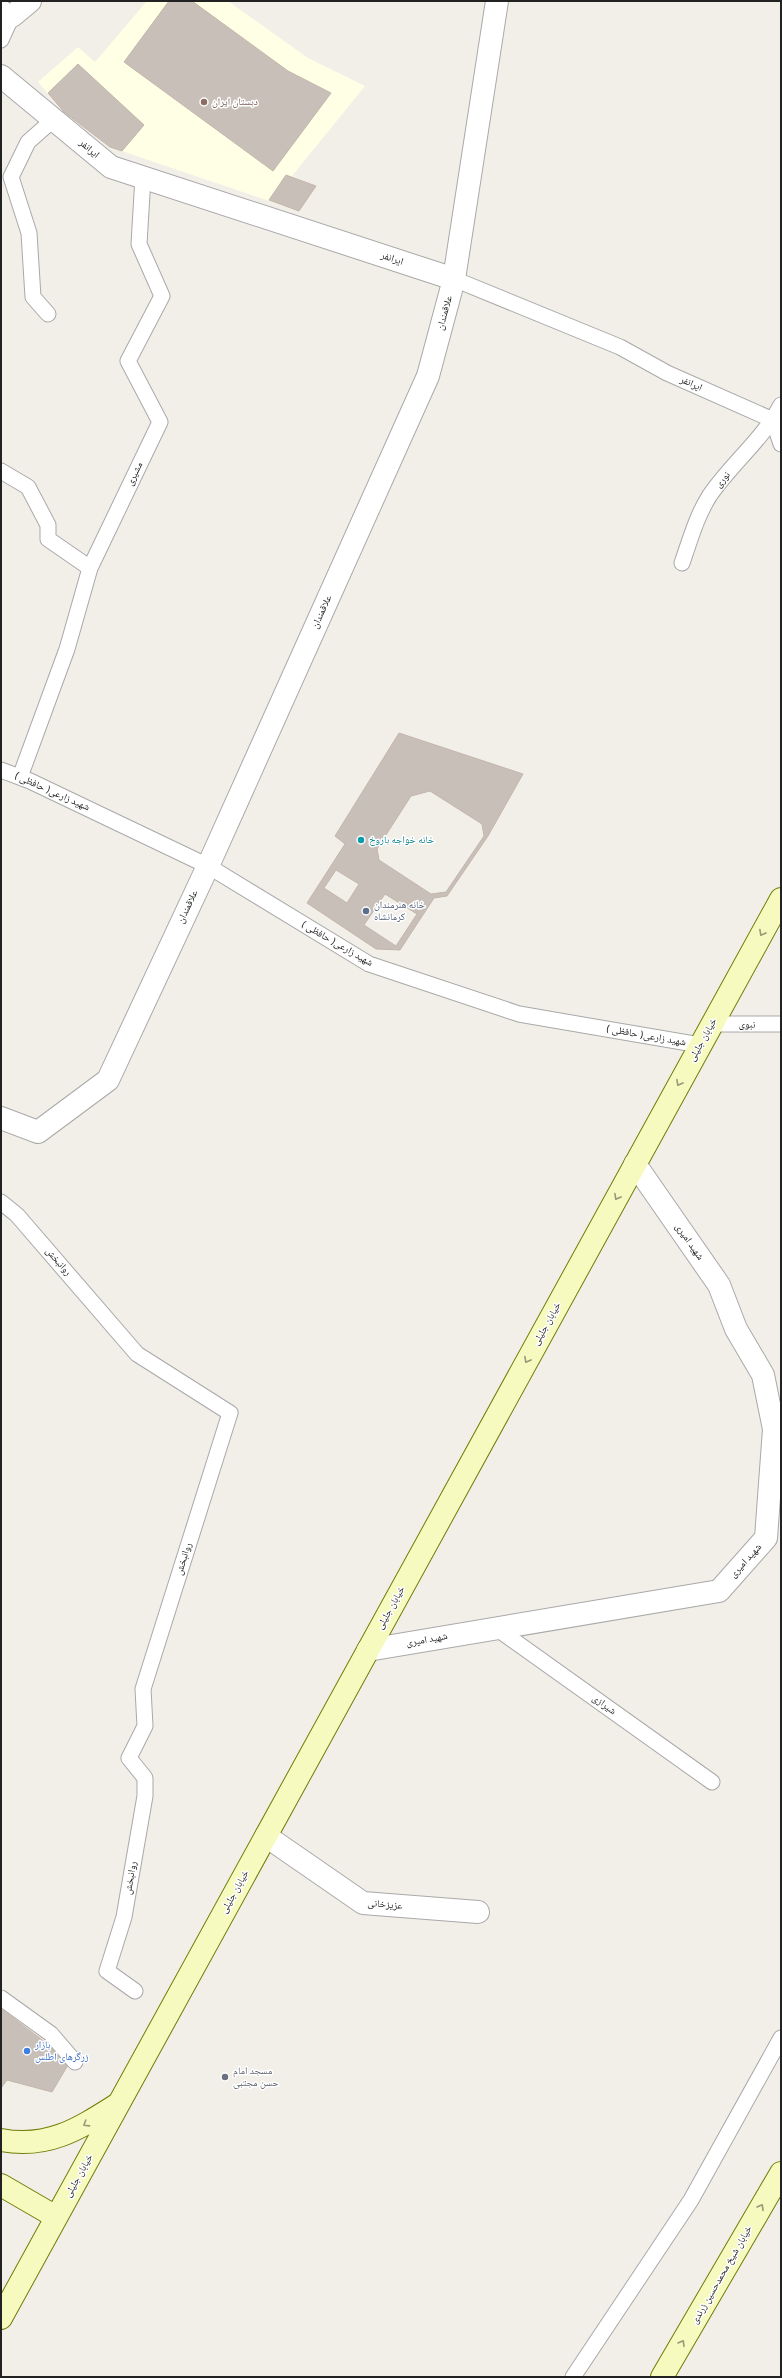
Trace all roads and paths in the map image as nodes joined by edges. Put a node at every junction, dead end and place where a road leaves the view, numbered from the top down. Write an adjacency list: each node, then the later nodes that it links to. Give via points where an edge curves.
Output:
1 (30, 1): 3 (street)
2 (497, 1): 8 (street, علاقمندان)
3 (6, 11): 4 (lane)
4 (1, 40)
5 (1, 76): 6 (street, ایرانفر)
6 (54, 119): 7 (street, ایرانفر, via 111,167); 9 (lane, via 28,142 11,177 29,233 33,297)
7 (143, 177): 8 (street, ایرانفر); 15 (lane, مشیری, via 139,244 162,296 128,361 160,422)
8 (454, 279): 11 (lane, ایرانفر, via 620,347 667,373); 18 (street, علاقمندان, via 428,376)
9 (48, 314)
10 (781, 405): 11 (lane, نوری)
11 (773, 420): 12 (lane); 14 (lane, نوری, via 710,495 696,523)
12 (781, 444)
13 (1, 471): 15 (lane, via 28,487 48,525 48,539)
14 (682, 563)
15 (90, 568): 17 (lane, مشیری, via 67,649)
16 (1, 770): 17 (lane, شهید زارعی( حافظی ))
17 (20, 777): 18 (lane, شهید زارعی( حافظی ))
18 (208, 866): 22 (lane, شهید زارعی( حافظی ), via 369,964 519,1014); 23 (street, علاقمندان, via 108,1080 38,1132)
19 (781, 899): 20 (main road, خیابان جلیلی, one-way to 20)
20 (712, 1024): 21 (lane, نبوی); 22 (main road, خیابان جلیلی)
21 (781, 1024)
22 (700, 1045): 24 (main road, خیابان جلیلی, one-way to 24)
23 (1, 1118)
24 (635, 1164): 26 (street, شهید امیری, via 719,1285 736,1329 763,1375 774,1428); 28 (main road, خیابان جلیلی, one-way to 28)
25 (1, 1202): 32 (lane, روانبخش, via 17,1215 137,1354 230,1413 143,1689 145,1726 129,1758 145,1778 145,1796 124,1917 106,1971)
26 (776, 1476): 27 (street, شهید امیری, via 766,1538 719,1591)
27 (496, 1628): 28 (street, شهید امیری); 29 (lane, شیرازی)
28 (368, 1650): 30 (main road, خیابان جلیلی)
29 (712, 1782)
30 (266, 1836): 31 (street, عزیزخانی, via 363,1903); 36 (main road, خیابان جلیلی)
31 (478, 1912)
32 (135, 1991)
33 (1, 1998): 35 (lane, via 51,2034)
34 (781, 2038): 42 (lane, via 692,2200)
35 (76, 2062)
36 (119, 2103): 37 (main road, one-way to 37, via 75,2131 49,2139); 40 (main road, خیابان جلیلی)
37 (1, 2140)
38 (781, 2173): 43 (main road, خیابان شیخ محمدحسین زرندی, one-way to 38)
39 (1, 2185): 40 (main road)
40 (56, 2217): 41 (main road, خیابان جلیلی)
41 (1, 2318)
42 (573, 2377)
43 (662, 2377)

